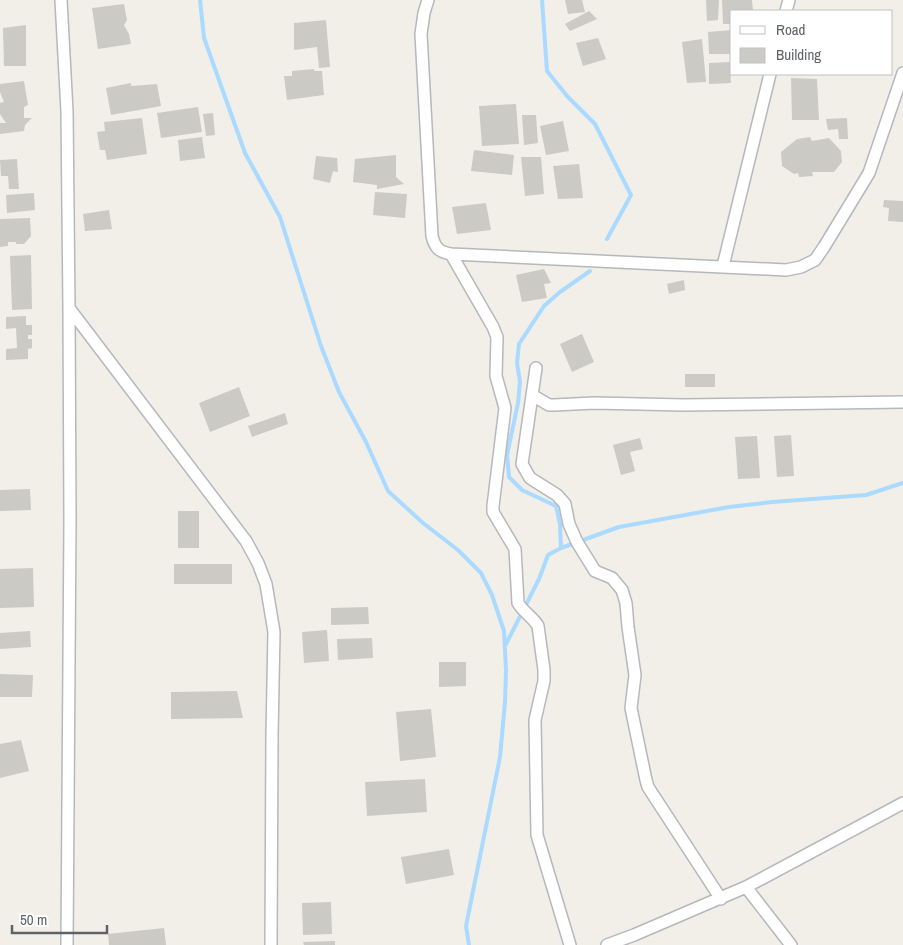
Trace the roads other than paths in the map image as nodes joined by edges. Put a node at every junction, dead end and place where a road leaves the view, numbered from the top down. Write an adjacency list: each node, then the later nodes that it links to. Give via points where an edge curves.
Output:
1 (61, 0): 7 (street, via 67,111)
2 (428, 0): 5 (street, via 421,34 432,236 441,252)
3 (903, 73): 6 (street, via 869,174 814,260 786,270)
4 (770, 75): 6 (street)
5 (451, 254): 6 (street); 17 (street, via 497,337 496,376 505,408 492,506 515,550 518,603 538,626 544,676 535,720 537,835)
6 (723, 266)
7 (70, 308): 15 (street); 16 (street, via 246,541 266,584 274,632)
8 (536, 368): 9 (street)
9 (532, 395): 10 (street, via 554,405); 13 (street, via 522,464 530,478 565,504 577,542 595,571 612,578 622,590 635,675 631,708 648,787)
10 (903, 402)
11 (903, 803): 12 (street)
12 (746, 887): 13 (street); 19 (street)
13 (721, 899): 14 (street)
14 (636, 940): 18 (street)
15 (67, 945)
16 (272, 945)
17 (570, 945)
18 (608, 945)
19 (791, 945)

